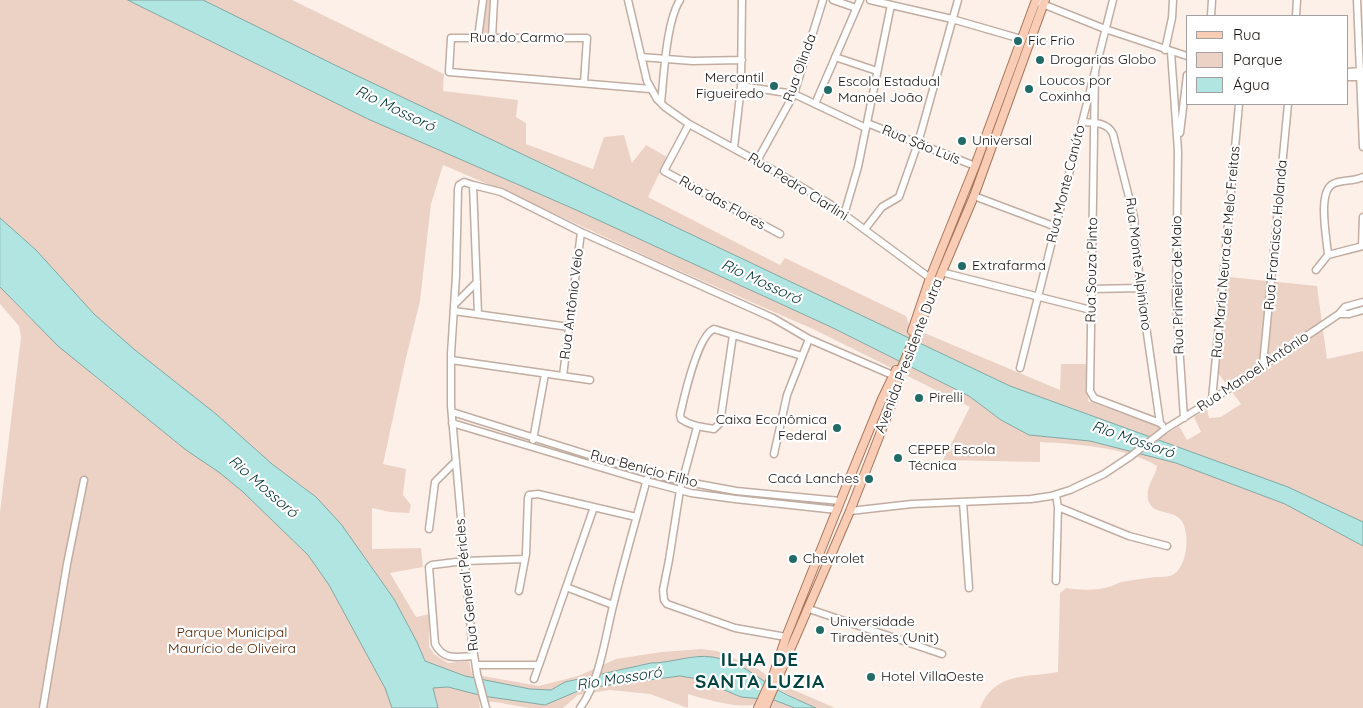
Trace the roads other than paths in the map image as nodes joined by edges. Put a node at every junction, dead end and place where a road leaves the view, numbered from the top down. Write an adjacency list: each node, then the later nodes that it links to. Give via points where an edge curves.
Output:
1 (483, 0): 25 (street)
2 (494, 0): 26 (street)
3 (628, 0): 30 (street)
4 (680, 0): 32 (street, via 674,13)
5 (742, 0): 33 (street)
6 (823, 0): 43 (street, Rua Olinda)
7 (833, 0): 19 (street)
8 (860, 0): 19 (street)
9 (870, 0): 18 (street)
10 (958, 0): 23 (street)
11 (1113, 0): 24 (street)
12 (1173, 0): 28 (street, Rua Primeiro de Maio)
13 (1212, 0): 20 (street)
14 (1297, 0): 21 (street)
15 (1357, 0): 22 (street)
16 (1035, 1): 17 (street); 27 (main road, Avenida Presidente Dutra)
17 (1044, 2): 24 (street); 49 (main road, Avenida Presidente Dutra)
18 (887, 3): 23 (street); 34 (street)
19 (856, 8): 31 (street)
20 (1211, 15)
21 (1296, 15)
22 (1360, 15): 37 (street)
23 (952, 19): 27 (street); 54 (street)
24 (1105, 30): 28 (street); 35 (street, Rua Monte Canúto)
25 (478, 38): 26 (street, Rua do Carmo); 40 (street, Rua do Carmo, via 451,38 449,72)
26 (492, 38): 40 (street, Rua do Carmo, via 587,38)
27 (1021, 39): 46 (main road, Avenida Presidente Dutra)
28 (1168, 51): 29 (street); 57 (street, Rua Primeiro de Maio)
29 (1186, 56)
30 (641, 57): 32 (street); 42 (street)
31 (834, 57): 34 (street); 45 (street)
32 (666, 58): 33 (street); 44 (street)
33 (742, 60): 41 (street)
34 (877, 71): 53 (street)
35 (1095, 71): 50 (street, Rua Monte Canúto); 51 (street, Rua Souza Pinto)
36 (1348, 72): 37 (street)
37 (1362, 74): 38 (street); 55 (street)
38 (1348, 77)
39 (1186, 83): 57 (street, Rua Primeiro de Maio)
40 (584, 84): 42 (street, Rua do Carmo)
41 (741, 86): 43 (street, Rua São Luís); 56 (street)
42 (650, 89): 44 (street, Rua Pedro Ciarlini)
43 (794, 94): 45 (street, Rua São Luís); 58 (street, Rua Olinda)
44 (661, 103): 52 (street, Rua Pedro Ciarlini)
45 (815, 104): 53 (street, Rua São Luís)
46 (998, 104): 49 (main road); 59 (main road, Avenida Presidente Dutra)
47 (1239, 105): 96 (street, Rua Maria Neura de Melo Freitas)
48 (1288, 105): 90 (street, Rua Francisco Holanda)
49 (1007, 107): 62 (main road, Avenida Presidente Dutra)
50 (1082, 122): 51 (street, Rua Monte Alpiniano); 65 (street, Rua Monte Canúto)
51 (1094, 123): 75 (street, Rua Monte Alpiniano, via 1106,124 1114,134 1134,217); 76 (street, Rua Souza Pinto)
52 (689, 124): 56 (street, Rua Pedro Ciarlini); 68 (street, Rua das Flores, via 664,171)
53 (867, 125): 54 (street, Rua São Luís); 63 (street)
54 (918, 143): 59 (street, Rua São Luís); 66 (street, via 899,197 882,207)
55 (1363, 147)
56 (734, 148): 58 (street, Rua Pedro Ciarlini)
57 (1178, 151): 98 (street, Rua Primeiro de Maio, via 1176,298)
58 (757, 161): 63 (street, Rua Pedro Ciarlini)
59 (975, 166): 73 (main road, Avenida Presidente Dutra)
60 (1361, 180): 70 (street, via 1339,182 1330,186 1324,196)
61 (473, 185): 67 (street, via 501,192); 74 (street); 79 (street, Rua General Péricles, via 464,182 458,189)
62 (974, 196): 65 (street); 72 (main road, Avenida Presidente Dutra)
63 (844, 215): 66 (street, Rua Pedro Ciarlini)
64 (1363, 217): 69 (street)
65 (1056, 227): 77 (street, Rua Monte Canúto)
66 (865, 229): 73 (street, Rua Pedro Ciarlini)
67 (581, 232): 84 (street, Rua Antônio Veio); 87 (street, via 773,318)
68 (780, 234)
69 (1362, 246): 70 (street)
70 (1328, 255): 71 (street)
71 (1316, 270)
72 (941, 272): 77 (street); 85 (main road, Avenida Presidente Dutra)
73 (930, 278): 85 (main road, Avenida Presidente Dutra)
74 (477, 282): 79 (street); 82 (street)
75 (1140, 288): 76 (street); 100 (street, Rua Monte Alpiniano)
76 (1092, 289): 80 (street, Rua Souza Pinto)
77 (1037, 295): 80 (street); 91 (street, Rua Monte Canúto)
78 (1363, 302): 83 (street, Rua Manoel Antônio, via 1345,307)
79 (454, 308): 82 (street); 89 (street, Rua General Péricles)
80 (1091, 310): 100 (street, Rua Souza Pinto, via 1089,386 1092,395)
81 (1363, 310): 83 (street, Rua Manoel Antônio)
82 (478, 314): 84 (street)
83 (1339, 314): 90 (street, Rua Manoel Antônio)
84 (569, 327): 94 (street, Rua Antônio Veio)
85 (915, 330): 93 (main road, Avenida Presidente Dutra)
86 (733, 335): 88 (street); 101 (street, via 720,423 714,429); 101 (street, via 712,329 706,335 691,373 680,415 681,419)
87 (809, 339): 88 (street); 93 (street)
88 (802, 356): 105 (street, via 787,395)
89 (451, 360): 92 (street); 97 (street, Rua General Péricles)
90 (1263, 365): 96 (street, Rua Manoel Antônio)
91 (1020, 368)
92 (546, 374): 94 (street); 103 (street, Rua Antônio Veio)
93 (897, 375): 116 (main road, Avenida Presidente Dutra, via 882,398); 122 (main road, Avenida Presidente Dutra, via 893,400)
94 (562, 376): 95 (street)
95 (590, 380)
96 (1212, 400): 98 (street, Rua Manoel Antônio)
97 (452, 412): 99 (street, Rua General Péricles); 103 (street, Rua Benício Filho)
98 (1184, 418): 102 (street, Rua Manoel Antônio)
99 (452, 423): 104 (street, Rua Benício Filho); 106 (street, Rua General Péricles)
100 (1160, 423): 102 (street)
101 (697, 427): 110 (street)
102 (1167, 428): 113 (street, via 1104,474)
103 (533, 437): 104 (street, Rua Antônio Veio); 107 (street, Rua Benício Filho)
104 (532, 446): 109 (street, Rua Benício Filho)
105 (774, 454)
106 (456, 461): 124 (street, via 435,482); 128 (street, Rua General Péricles)
107 (648, 473): 109 (street); 110 (street, Rua Benício Filho)
108 (84, 480): 144 (street)
109 (646, 481): 112 (street, Rua Benício Filho); 123 (street)
110 (682, 482): 111 (street, Rua Benício Filho); 112 (street)
111 (725, 489): 114 (street, Rua Benício Filho); 115 (street)
112 (680, 490): 115 (street, Rua Benício Filho); 136 (street, via 662,590 664,600 667,604 735,628)
113 (1056, 495): 117 (street, via 1031,500); 120 (street)
114 (790, 496): 116 (street, Rua Benício Filho); 118 (street)
115 (724, 497): 118 (street, Rua Benício Filho)
116 (840, 501): 121 (main road, Avenida Presidente Dutra)
117 (963, 502): 122 (street); 132 (street)
118 (788, 505): 121 (street, Rua Benício Filho)
119 (594, 507): 123 (street); 126 (street, via 530,495); 131 (street)
120 (1058, 507): 125 (street, via 1129,536); 130 (street)
121 (837, 510): 127 (main road, Avenida Presidente Dutra)
122 (850, 511): 129 (main road, Avenida Presidente Dutra)
123 (636, 517): 134 (street)
124 (429, 529)
125 (1167, 546)
126 (525, 559): 128 (street); 133 (street)
127 (817, 559): 129 (main road); 136 (main road, Avenida Presidente Dutra)
128 (464, 561): 138 (street, Rua General Péricles); 138 (street, via 430,567 435,644 448,658)
129 (827, 563): 135 (main road, Avenida Presidente Dutra)
130 (1056, 581)
131 (566, 586): 134 (street); 140 (street)
132 (969, 588)
133 (519, 591)
134 (613, 605): 145 (street, via 599,663)
135 (808, 609): 137 (street); 141 (main road, Avenida Presidente Dutra)
136 (786, 637): 141 (main road, Avenida Presidente Dutra)
137 (942, 654)
138 (474, 656): 139 (street, Rua General Péricles)
139 (476, 665): 140 (street); 143 (street, Rua General Péricles)
140 (539, 665): 142 (street)
141 (777, 674): 146 (main road, Avenida Presidente Dutra)
142 (534, 679)
143 (486, 707)
144 (43, 708)
145 (580, 708)
146 (760, 708)

